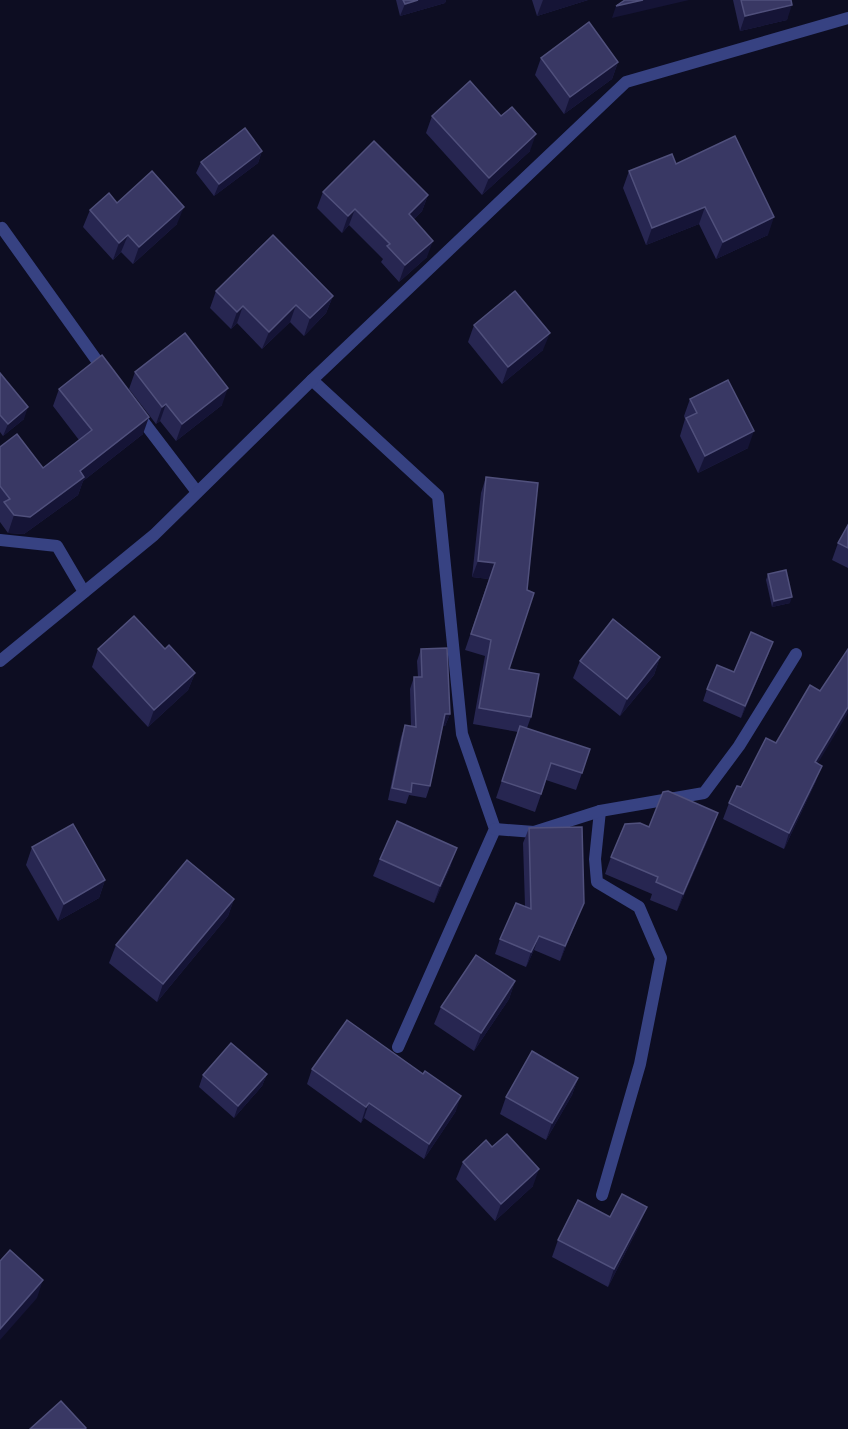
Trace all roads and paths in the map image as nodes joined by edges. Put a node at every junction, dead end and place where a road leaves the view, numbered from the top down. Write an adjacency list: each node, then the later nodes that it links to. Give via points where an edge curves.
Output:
1 (848, 18): 4 (street, via 626,82)
2 (0, 229): 3 (street)
3 (112, 380)
4 (312, 380): 6 (street); 12 (street, via 438,496 462,734)
5 (126, 399): 6 (street)
6 (197, 492): 8 (street, via 154,535)
7 (0, 540): 8 (street, via 57,546)
8 (84, 592): 10 (street)
9 (796, 654): 11 (street, via 739,746 704,793)
10 (0, 661)
11 (600, 811): 12 (street, via 534,832); 14 (street, via 597,882 639,907 661,958 640,1064)
12 (495, 829): 13 (street)
13 (398, 1047)
14 (602, 1195)

